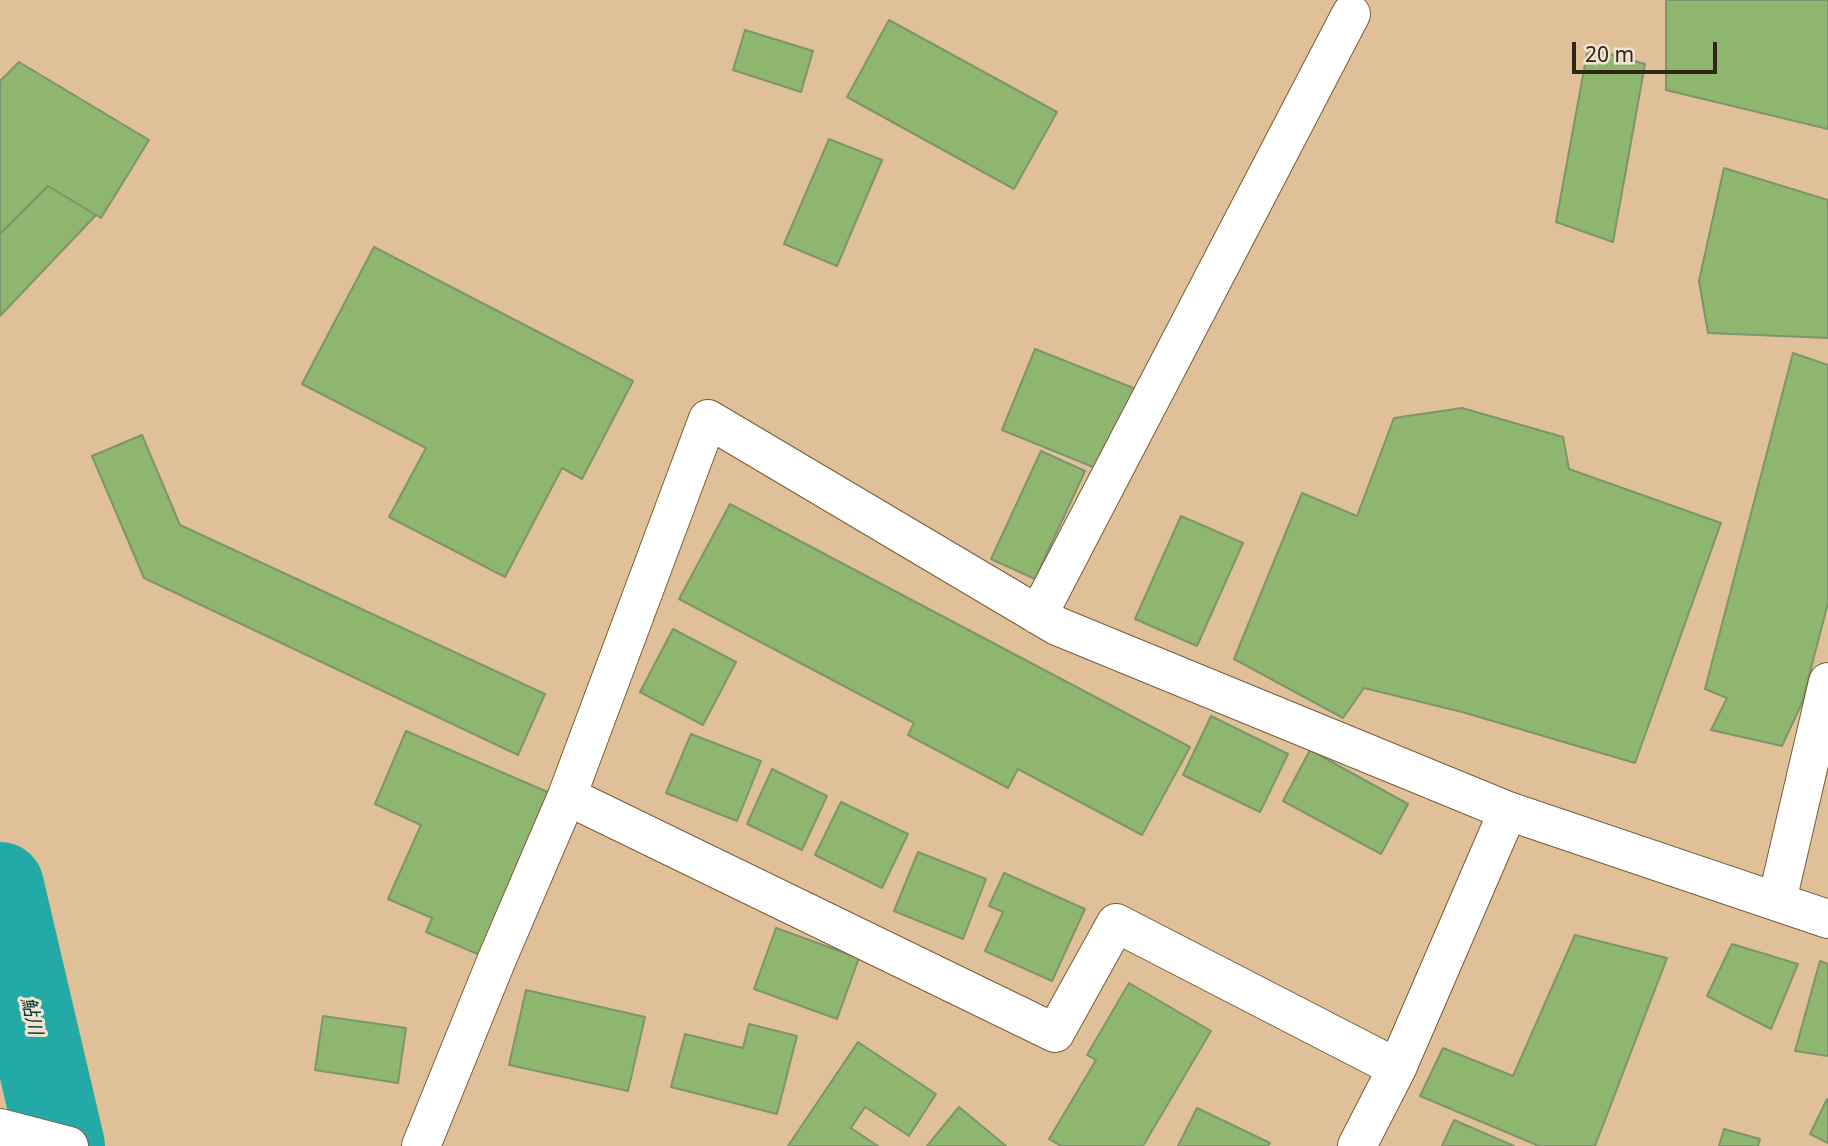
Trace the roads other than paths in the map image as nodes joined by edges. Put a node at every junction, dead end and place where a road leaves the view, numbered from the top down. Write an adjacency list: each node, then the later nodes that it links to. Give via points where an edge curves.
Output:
1 (1351, 14): 2 (street)
2 (1038, 615): 4 (street, via 708,419); 5 (street)
3 (1828, 682): 6 (street)
4 (567, 796): 8 (street, via 1055,1033 1116,923); 11 (street)
5 (1508, 811): 6 (street); 8 (street)
6 (1777, 901): 7 (street)
7 (1828, 919)
8 (1397, 1068): 12 (street)
9 (0, 1128): 10 (street)
10 (69, 1146)
11 (421, 1146)
12 (1357, 1146)

